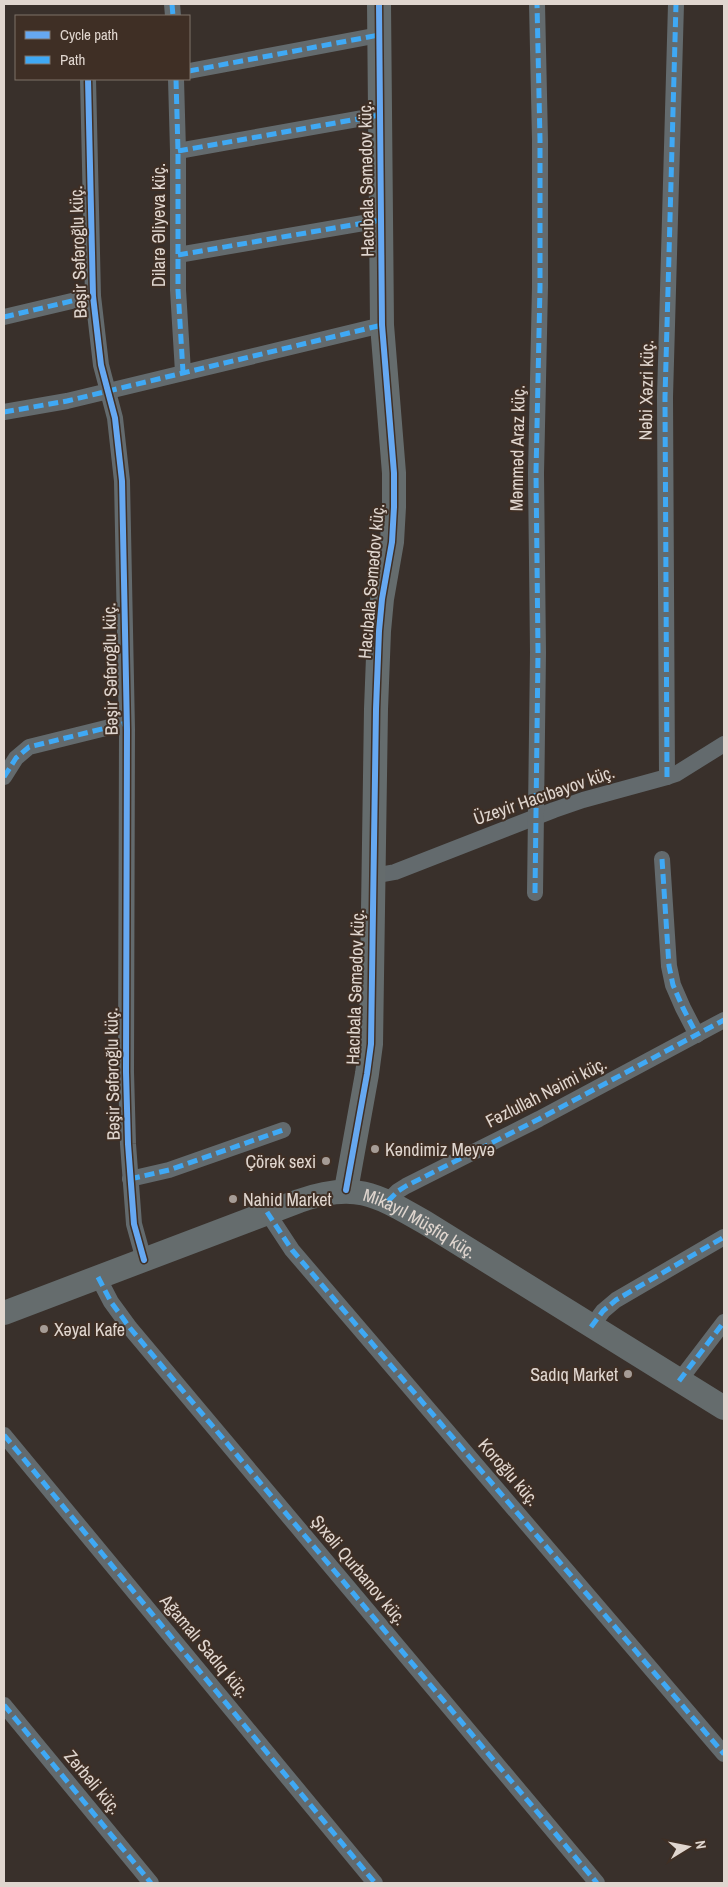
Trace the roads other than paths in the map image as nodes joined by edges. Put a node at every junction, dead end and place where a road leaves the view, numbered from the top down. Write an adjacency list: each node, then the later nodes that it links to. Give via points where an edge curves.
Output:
1 (379, 4): 4 (street, Hacıbala Səmədov küç.)
2 (536, 4): 22 (street, Məmməd Araz küç., via 540,140)
3 (676, 4): 21 (street, Nəbi Xəzri küç., via 665,397)
4 (379, 34): 5 (street); 8 (street, Hacıbala Səmədov küç.)
5 (190, 71)
6 (88, 80): 12 (street, Bəşir Səfəroğlu küç.)
7 (176, 80): 9 (street, Dilarə Əliyeva küç.)
8 (380, 116): 9 (street); 10 (street, Hacıbala Səmədov küç.)
9 (178, 151): 11 (street, Dilarə Əliyeva küç.)
10 (381, 220): 11 (street); 14 (street, Hacıbala Səmədov küç.)
11 (178, 255): 15 (street, Dilarə Əliyeva küç.)
12 (93, 296): 13 (street); 16 (street, Bəşir Səfəroğlu küç., via 101,365)
13 (4, 317)
14 (382, 325): 15 (street); 24 (street, Hacıbala Səmədov küç., via 394,507 379,631)
15 (182, 372): 16 (street)
16 (109, 391): 17 (street); 18 (street, Bəşir Səfəroğlu küç., via 122,481)
17 (4, 412)
18 (126, 723): 20 (street, via 29,747 16,758); 29 (street, Bəşir Səfəroğlu küç., via 126,1072)
19 (724, 744): 21 (street, Üzeyir Hacıbəyov küç.)
20 (4, 777)
21 (667, 777): 22 (street, Üzeyir Hacıbəyov küç.)
22 (536, 816): 24 (street, Üzeyir Hacıbəyov küç., via 395,872); 25 (street, Məmməd Araz küç.)
23 (662, 859): 27 (street, via 669,966 680,1000)
24 (373, 876): 30 (street, Hacıbala Səmədov küç., via 371,1044)
25 (535, 892)
26 (724, 1020): 27 (street, Fəzlullah Nəimi küç.)
27 (698, 1035): 31 (street, Fəzlullah Nəimi küç., via 406,1186)
28 (283, 1130): 29 (street, via 169,1170)
29 (130, 1178): 34 (street, Bəşir Səfəroğlu küç., via 134,1224)
30 (346, 1190): 31 (street, Mikayıl Müşfiq küç.); 32 (street, Mikayıl Müşfiq küç., via 315,1195)
31 (388, 1201): 38 (street, Mikayıl Müşfiq küç.)
32 (268, 1212): 34 (street, Mikayıl Müşfiq küç.); 43 (street, Koroğlu küç., via 292,1250)
33 (724, 1237): 38 (street, via 616,1300)
34 (144, 1260): 35 (street, Mikayıl Müşfiq küç.)
35 (98, 1277): 36 (street, Mikayıl Müşfiq küç.); 46 (street, Şıxəli Qurbanov küç., via 130,1328)
36 (4, 1313)
37 (724, 1322): 39 (street)
38 (591, 1326): 39 (street, Mikayıl Müşfiq küç.)
39 (679, 1381): 40 (street, Mikayıl Müşfiq küç.)
40 (724, 1408)
41 (4, 1435): 45 (street, Ağamalı Sadıq küç.)
42 (4, 1705): 44 (street, Zərbəli küç.)
43 (724, 1754)
44 (151, 1883)
45 (375, 1883)
46 (596, 1883)

